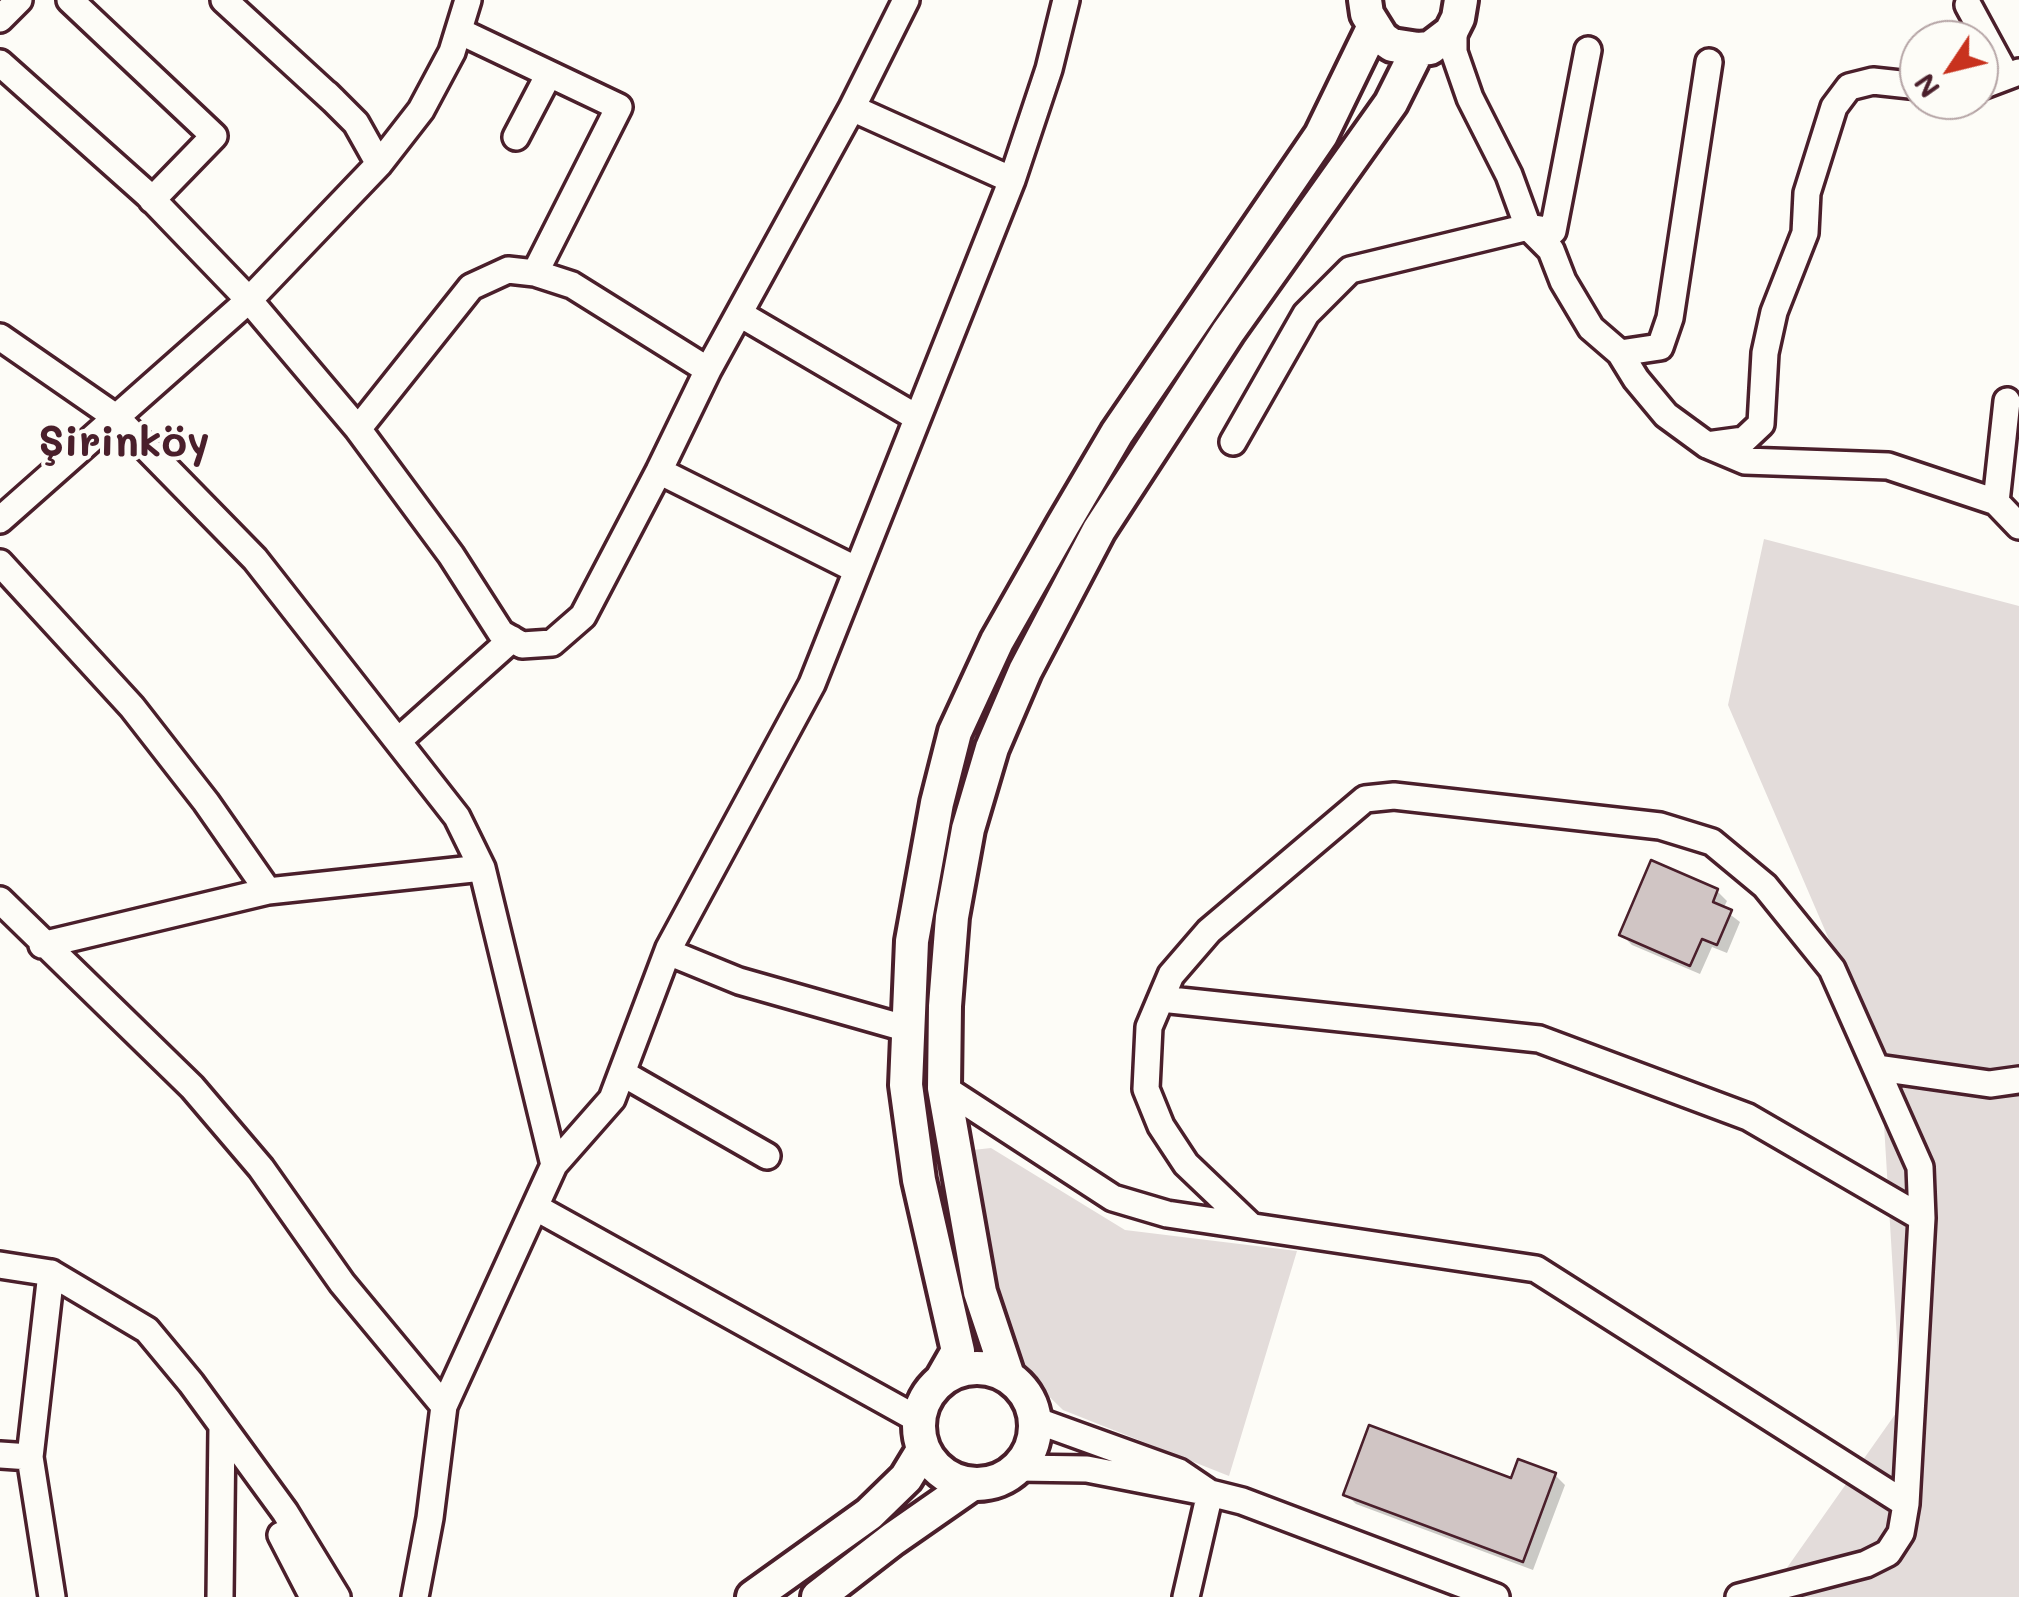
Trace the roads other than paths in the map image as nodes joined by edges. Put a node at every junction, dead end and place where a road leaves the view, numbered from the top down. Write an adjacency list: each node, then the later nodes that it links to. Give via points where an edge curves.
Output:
1 (18, 0): 9 (street)
2 (70, 0): 22 (street, via 214,136)
3 (224, 0): 20 (street, via 356,123)
4 (468, 0): 10 (street)
5 (906, 0): 18 (street)
6 (1066, 0): 21 (street)
7 (1968, 5): 16 (street)
8 (1369, 14): 11 (main road, via 1392,45); 50 (main road, via 1321,135 1118,433 997,641 956,732 937,803 912,941)
9 (0, 19)
10 (458, 31): 15 (street); 20 (street, via 420,110)
11 (1441, 31): 23 (street); 54 (main road, via 1228,332 1099,530 1025,671 992,748 968,830 952,917)
12 (1588, 50): 23 (street, via 1558,219 1553,231)
13 (1709, 62): 28 (street, via 1670,318 1660,347)
14 (0, 63): 22 (street)
15 (549, 74): 19 (street); 24 (street, via 619,107)
16 (2013, 74)
17 (1899, 84): 35 (street, via 1849,86 1834,107 1807,193 1805,233 1774,312 1761,424 1744,440)
18 (852, 108): 21 (street); 26 (street)
19 (516, 137)
20 (380, 164): 25 (street)
21 (1012, 180): 31 (street)
22 (152, 200): 25 (street)
23 (1528, 227): 28 (street, via 1551,250 1591,328); 34 (street, via 1350,270 1306,314)
24 (535, 273): 29 (street, via 572,285); 33 (street, via 508,270 471,287)
25 (249, 300): 32 (street); 33 (street)
26 (740, 314): 29 (street); 31 (street)
27 (0, 337): 32 (street)
28 (1620, 353): 35 (street, via 1666,415)
29 (708, 370): 36 (street)
30 (2007, 401): 37 (street)
31 (916, 417): 41 (street)
32 (117, 418): 38 (street); 43 (street, via 255,560)
33 (358, 429): 42 (street, via 501,633)
34 (1232, 442)
35 (1707, 445): 37 (street, via 1745,461 1888,466)
36 (660, 471): 41 (street); 42 (street, via 582,616 552,643)
37 (1996, 502): 39 (street)
38 (0, 520)
39 (2019, 526)
40 (0, 564): 45 (street, via 132,707)
41 (855, 569): 48 (street, via 812,684)
42 (512, 639): 43 (street)
43 (399, 740): 44 (street, via 457,818)
44 (482, 868): 45 (street); 56 (street)
45 (268, 890): 47 (street)
46 (0, 900): 47 (street)
47 (42, 945): 64 (street, via 192,1087)
48 (668, 952): 50 (street, via 739,981); 52 (street)
49 (1161, 999): 51 (street, via 1171,975 1209,931 1364,799 1394,796 1660,826 1712,842 1765,886 1832,969); 58 (street, via 1540,1040 1748,1117); 59 (street, via 1149,1027 1146,1090 1186,1164)
50 (908, 1029): 63 (main road, via 906,1085 920,1180 958,1351)
51 (1878, 1068): 53 (street, via 1990,1084); 58 (street, via 1920,1167)
52 (622, 1073): 55 (street); 56 (street, via 612,1099)
53 (2019, 1080)
54 (944, 1088): 59 (street, via 1112,1198); 62 (main road, via 980,1292)
55 (768, 1156)
56 (554, 1165): 57 (street)
57 (535, 1208): 64 (street); 67 (street)
58 (1922, 1218): 74 (street)
59 (1250, 1226): 74 (street, via 1536,1268)
60 (0, 1265): 61 (street)
61 (51, 1273): 66 (street, via 147,1330); 70 (street)
62 (1008, 1376): 63 (main road, via 974,1367); 65 (main road)
63 (942, 1379): 67 (main road, via 928,1393)
64 (444, 1406): 79 (street)
65 (1035, 1420): 71 (main road, via 1034,1438); 73 (street, via 1178,1472)
66 (222, 1427): 68 (street); 76 (street)
67 (921, 1435): 72 (main road, via 943,1474); 80 (main road, via 906,1478 869,1514)
68 (238, 1450): 77 (street); 78 (street)
69 (0, 1455): 70 (street)
70 (30, 1457): 75 (street)
71 (1017, 1468): 72 (main road); 73 (street, via 1087,1470)
72 (972, 1484): 81 (main road)
73 (1210, 1492): 82 (street); 83 (street)
74 (1906, 1504): 84 (street, via 1901,1533 1888,1553)
75 (52, 1597)
76 (220, 1597)
77 (313, 1597)
78 (337, 1597)
79 (415, 1597)
80 (752, 1597)
81 (818, 1597)
82 (1186, 1597)
83 (1496, 1597)
84 (1739, 1597)

